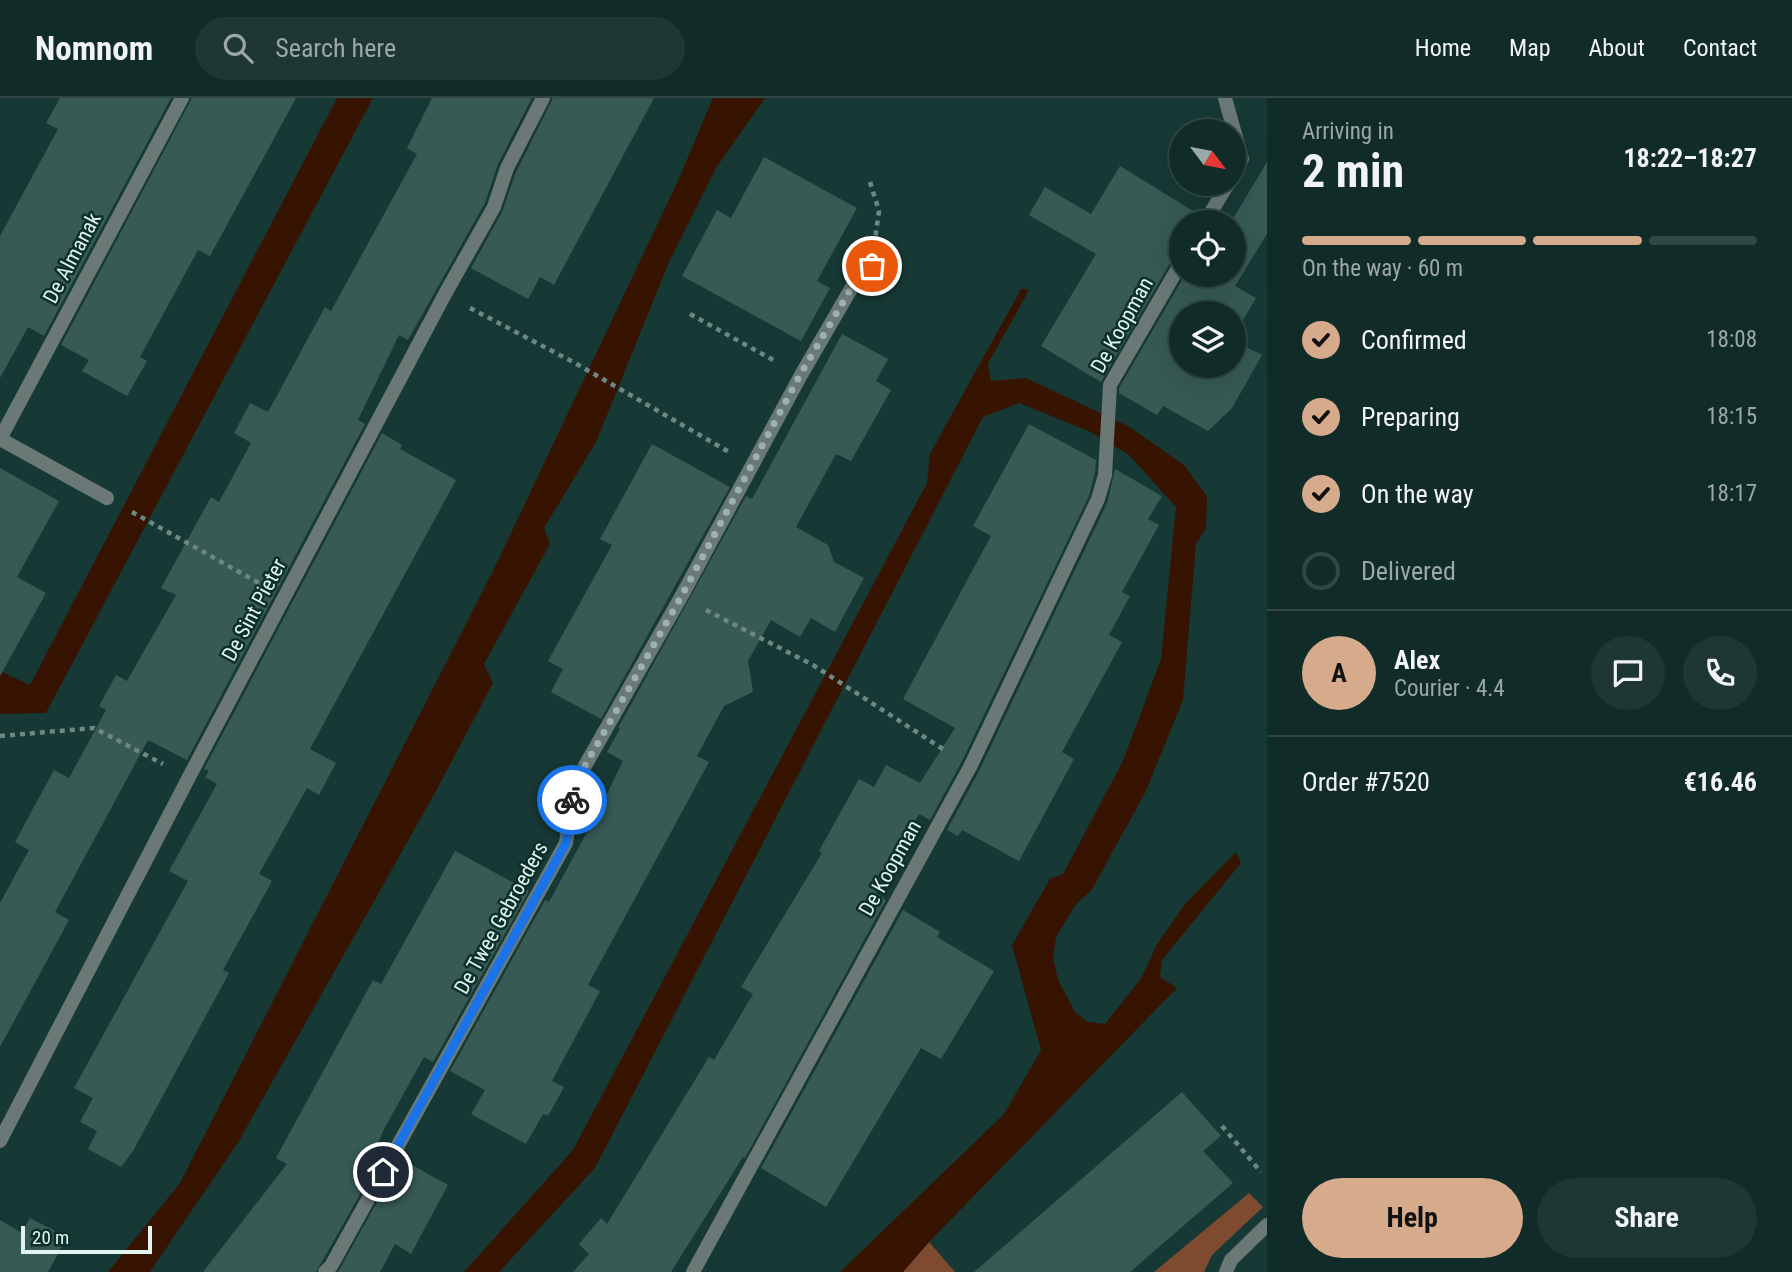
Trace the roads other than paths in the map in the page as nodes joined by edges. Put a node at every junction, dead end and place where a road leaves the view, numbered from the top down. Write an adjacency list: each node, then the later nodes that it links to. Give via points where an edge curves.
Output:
1 (182, 98): 7 (street, De Almanak)
2 (542, 98): 9 (street, De Sint Pieter, via 507,168 494,207)
3 (1225, 98): 4 (street)
4 (1231, 119)
5 (872, 266): 11 (street, De Twee Gebroeders, via 859,275 800,375 574,785 566,843)
6 (1169, 284): 12 (street, De Koopman, via 1110,385 1105,475 1098,499 970,767)
7 (0, 439): 8 (street)
8 (107, 498)
9 (0, 1141)
10 (1267, 1226): 13 (street, via 1231,1260)
11 (325, 1272)
12 (693, 1272)
13 (1226, 1272)

